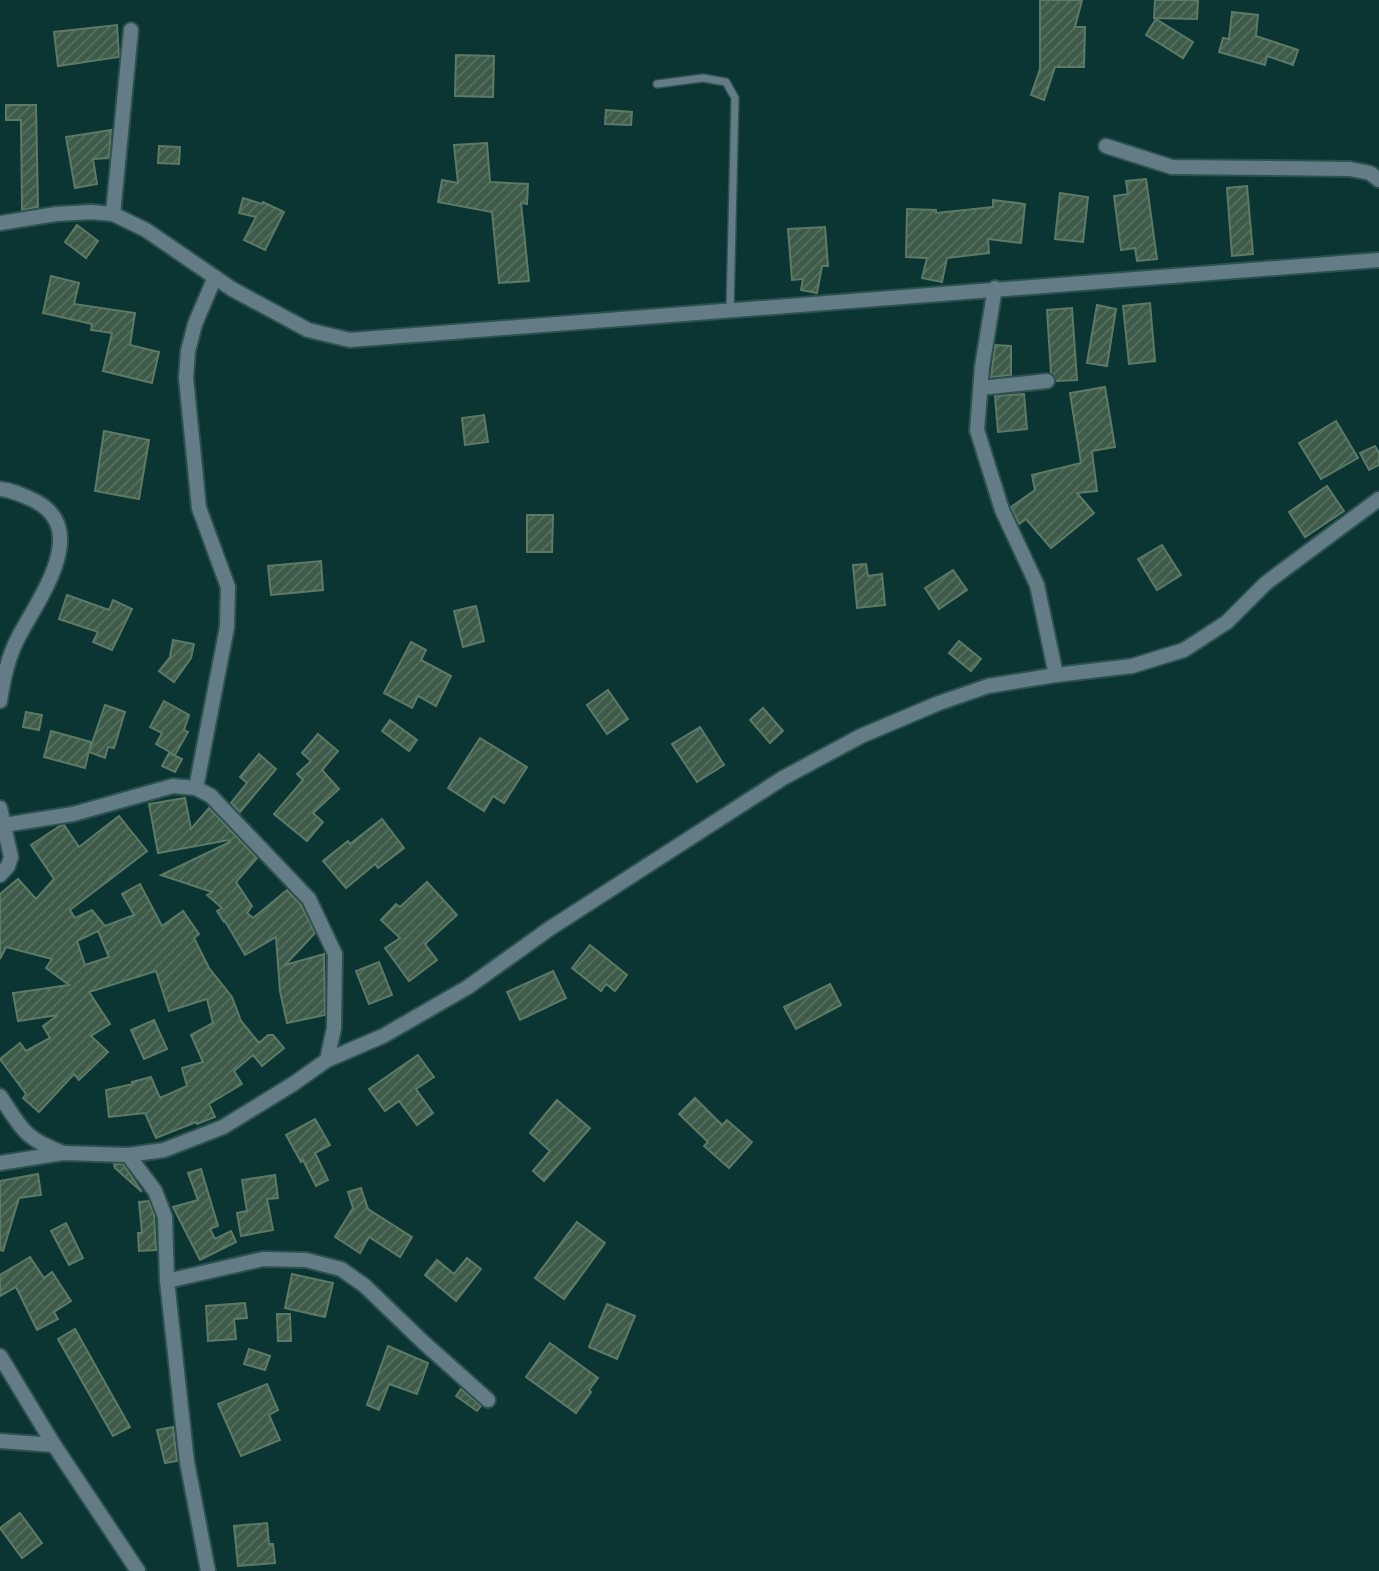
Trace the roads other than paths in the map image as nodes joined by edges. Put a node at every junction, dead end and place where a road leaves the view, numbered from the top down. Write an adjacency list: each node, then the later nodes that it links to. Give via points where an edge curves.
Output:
1 (131, 30): 5 (street)
2 (657, 84): 10 (lane, via 703,78 726,82 735,97)
3 (1105, 146): 4 (street, via 1172,167 1350,169)
4 (1379, 180)
5 (113, 214): 6 (street, via 56,214); 8 (street, via 146,230)
6 (0, 223)
7 (1379, 260): 9 (street)
8 (215, 277): 10 (street, via 308,330 350,340); 17 (street, via 195,324 186,378 199,509 228,587 227,627)
9 (995, 288): 10 (street); 12 (street)
10 (730, 310)
11 (1047, 381): 12 (street)
12 (981, 388): 15 (street, via 977,430 1002,510 1037,585)
13 (0, 489): 16 (street, via 43,504 57,519 60,550 41,602 17,640)
14 (1379, 499): 15 (street, via 1266,583 1227,622 1184,650 1132,666)
15 (1056, 675): 21 (street, via 988,686 861,736 783,778 549,929 468,987 383,1035)
16 (0, 701)
17 (196, 788): 19 (street, via 173,786 73,814); 21 (street, via 211,796 309,899 335,954 334,1028)
18 (0, 808): 19 (street)
19 (4, 825): 20 (street, via 11,856)
20 (0, 875)
21 (327, 1060): 24 (street, via 223,1127 164,1150)
22 (0, 1096): 23 (street, via 25,1132)
23 (63, 1153): 24 (street); 25 (street)
24 (128, 1155): 26 (street, via 155,1191 165,1217)
25 (0, 1163)
26 (167, 1281): 28 (street, via 263,1259 306,1260 341,1269); 32 (street, via 187,1462)
27 (0, 1356): 30 (street)
28 (488, 1399)
29 (0, 1441): 30 (street)
30 (54, 1445): 31 (street)
31 (138, 1571)
32 (208, 1571)

